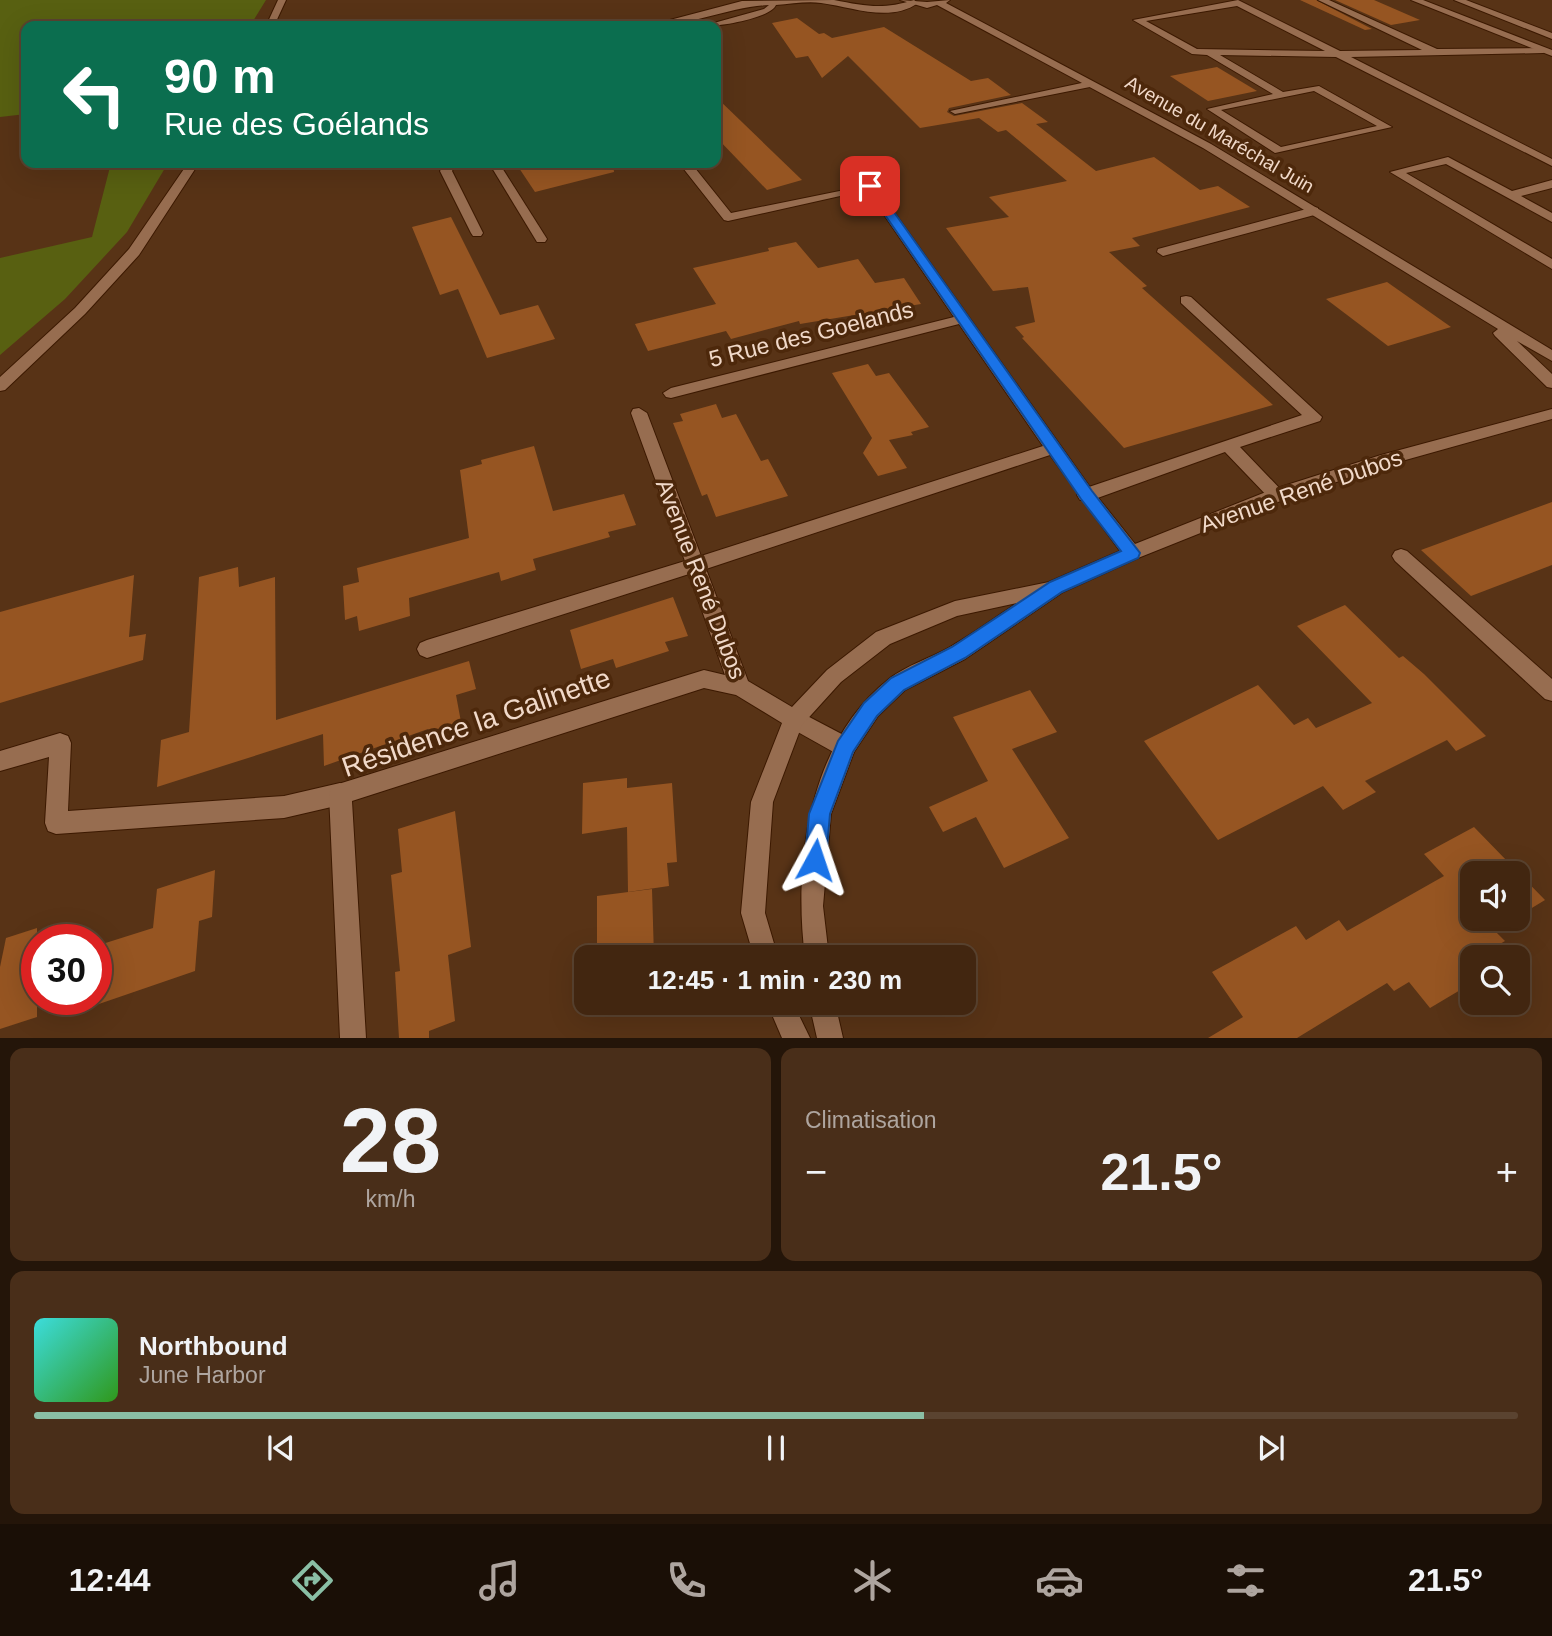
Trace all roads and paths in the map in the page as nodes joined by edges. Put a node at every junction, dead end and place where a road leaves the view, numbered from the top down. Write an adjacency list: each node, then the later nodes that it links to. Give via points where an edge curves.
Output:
1 (282, 0): 9 (street)
2 (817, 0): 6 (street); 8 (street, via 885,12 901,10)
3 (1322, 0): 15 (street)
4 (1415, 0): 13 (street)
5 (1458, 0): 12 (street)
6 (778, 1): 10 (street, via 742,4); 11 (street, via 767,11)
7 (943, 1): 8 (street); 17 (street, Avenue du Maréchal Juin)
8 (909, 2)
9 (272, 21)
10 (672, 21)
11 (721, 22)
12 (1552, 36)
13 (1548, 51): 15 (street)
14 (1208, 52): 16 (street); 16 (street, via 1195,52 1138,20 1238,3); 18 (street)
15 (1437, 53): 16 (street)
16 (1339, 54): 20 (street)
17 (1091, 84): 19 (street); 27 (street, Avenue du Maréchal Juin, via 1207,146)
18 (1282, 95): 18 (street, via 1212,109 1279,151 1387,127 1315,88)
19 (955, 111)
20 (1552, 163)
21 (190, 168): 38 (street, via 134,252 80,311)
22 (448, 168): 29 (street)
23 (497, 168): 30 (street)
24 (689, 168): 35 (street, via 728,217 870,186)
25 (1552, 184): 26 (street)
26 (1510, 195): 28 (street); 32 (street, via 1448,160 1396,172)
27 (1314, 211): 31 (street); 34 (street, Avenue du Maréchal Juin)
28 (1552, 218)
29 (477, 233)
30 (541, 239)
31 (1163, 252)
32 (1552, 265)
33 (1186, 300): 42 (street, via 1314,417)
34 (1475, 309): 36 (street, Avenue du Maréchal Juin); 37 (street, Avenue du Maréchal Juin)
35 (963, 319): 39 (street, 5 Rue des Goelands); 43 (street)
36 (1552, 356)
37 (1552, 383)
38 (0, 386)
39 (671, 394)
40 (639, 413): 48 (street, Avenue René Dubos)
41 (1552, 414): 45 (street, Avenue René Dubos)
42 (1228, 445): 44 (street); 45 (street)
43 (1054, 448): 44 (street); 48 (street)
44 (1086, 495): 46 (street)
45 (1278, 495): 46 (street, Avenue René Dubos)
46 (1132, 553): 49 (street, Avenue René Dubos)
47 (1401, 556): 52 (street)
48 (696, 565): 50 (street); 51 (street, Avenue René Dubos)
49 (1056, 587): 53 (street, Avenue René Dubos, via 954,609 883,638 834,676); 54 (street, Avenue René Dubos, via 958,653 898,684 871,709)
50 (427, 649)
51 (740, 687): 53 (street, Avenue René Dubos); 56 (street, Résidence la Galinette, via 704,678)
52 (1552, 692)
53 (794, 719): 54 (street); 57 (street, Avenue René Dubos, via 762,802 753,913)
54 (845, 747): 58 (street, Avenue René Dubos, via 820,814 811,906)
55 (0, 761): 56 (street, via 60,743 56,823 284,807)
56 (340, 794): 61 (street, Résidence la Galinette)
57 (762, 945)
58 (816, 945)
59 (784, 1015): 62 (street)
60 (824, 1015): 63 (street)
61 (352, 1038)
62 (797, 1038)
63 (830, 1038)

